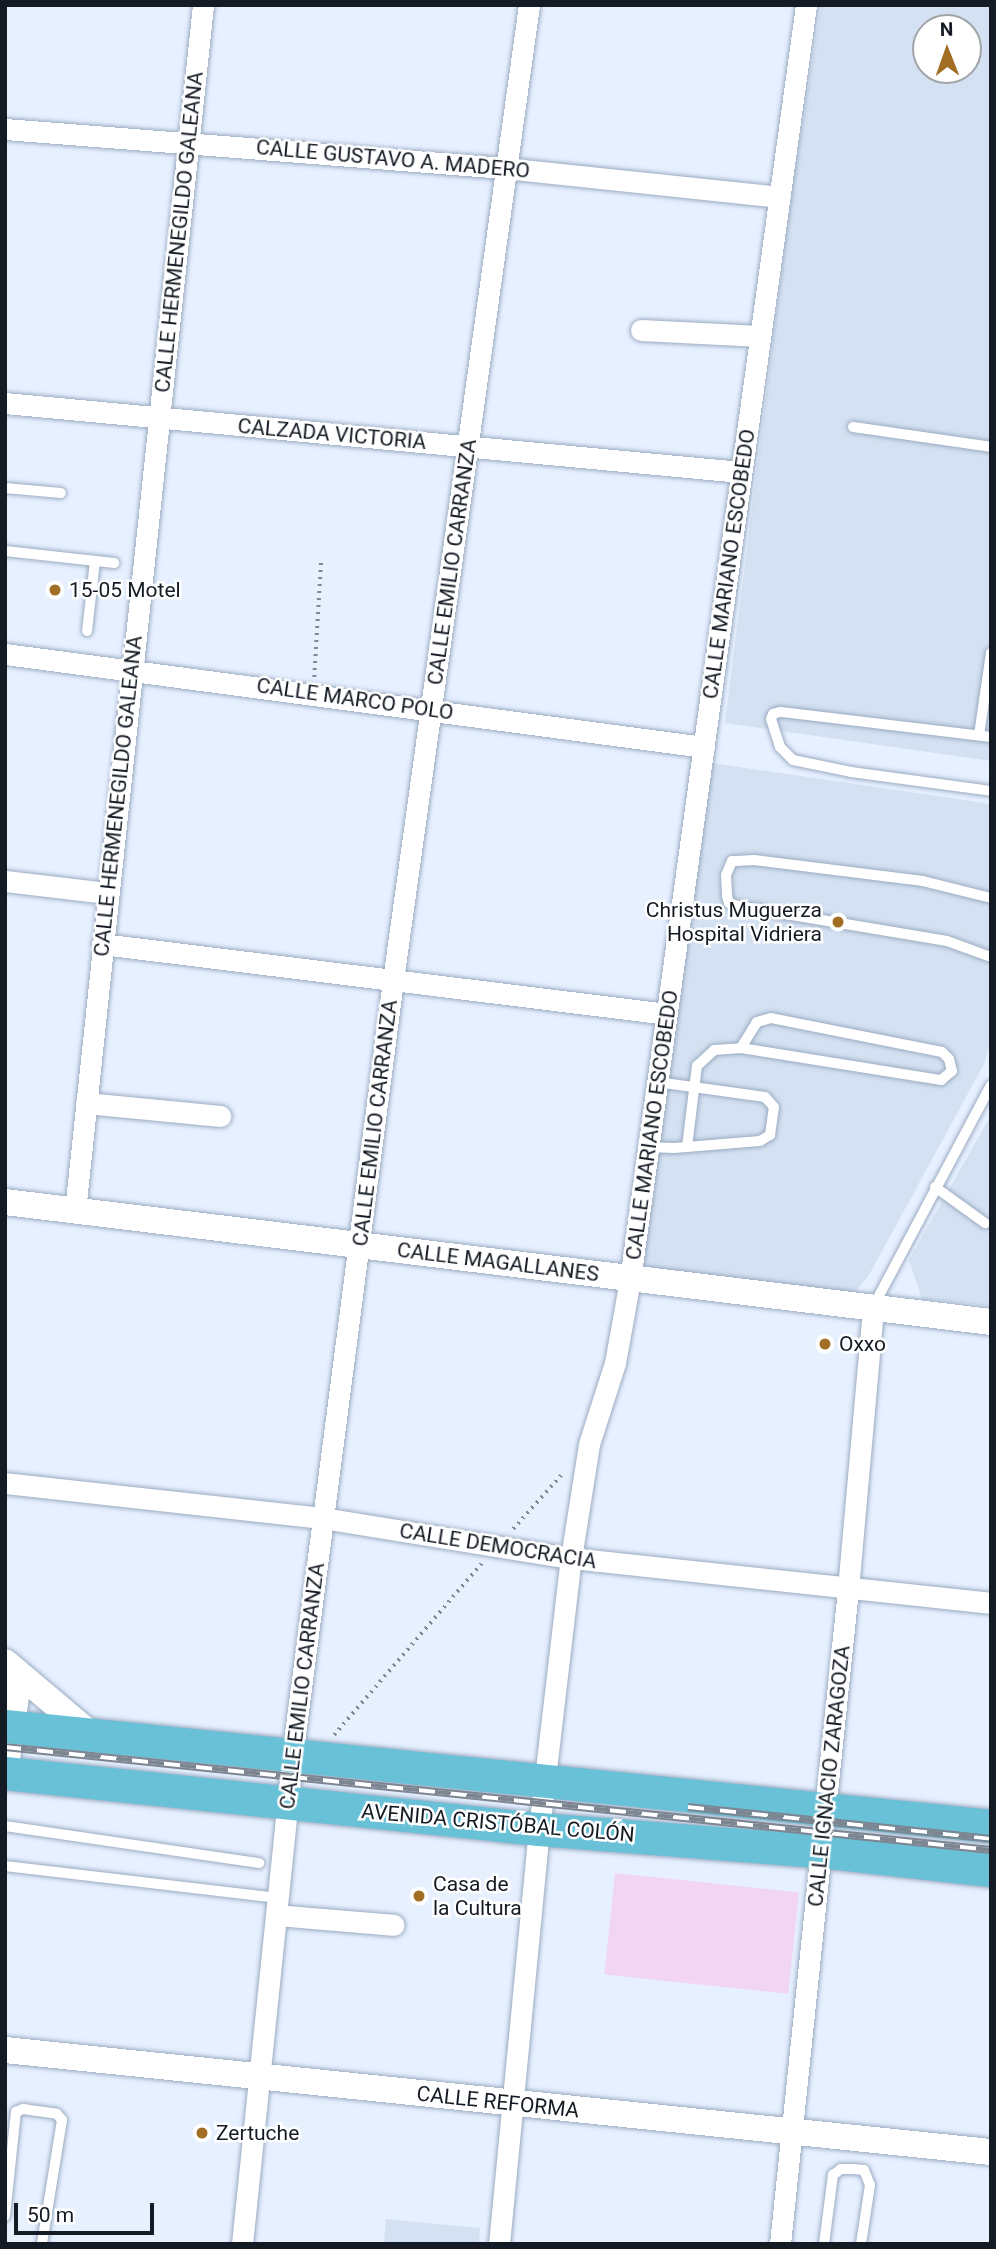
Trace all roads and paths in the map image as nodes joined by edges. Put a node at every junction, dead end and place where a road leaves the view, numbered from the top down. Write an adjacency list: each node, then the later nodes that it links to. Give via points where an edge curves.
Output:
1 (203, 5): 5 (street, CALLE HERMENEGILDO GALEANA)
2 (529, 5): 6 (street, CALLE EMILIO CARRANZA)
3 (806, 5): 7 (street, CALLE MARIANO ESCOBEDO)
4 (5, 129): 5 (street, CALLE GUSTAVO A. MADERO)
5 (189, 142): 6 (street, CALLE GUSTAVO A. MADERO); 11 (street, CALLE HERMENEGILDO GALEANA)
6 (503, 168): 7 (street, CALLE GUSTAVO A. MADERO); 13 (street, CALLE EMILIO CARRANZA)
7 (779, 197): 9 (street, CALLE MARIANO ESCOBEDO)
8 (641, 330): 9 (street)
9 (760, 337): 15 (street, CALLE MARIANO ESCOBEDO)
10 (5, 403): 11 (street, CALZADA VICTORIA)
11 (159, 418): 13 (street, CALZADA VICTORIA); 25 (street, CALLE HERMENEGILDO GALEANA)
12 (853, 427): 14 (lane)
13 (468, 446): 15 (street, CALZADA VICTORIA); 27 (street, CALLE EMILIO CARRANZA)
14 (991, 447)
15 (741, 472): 29 (street, CALLE MARIANO ESCOBEDO)
16 (5, 488): 17 (lane)
17 (61, 493)
18 (5, 551): 20 (lane)
19 (321, 560): 26 (path)
20 (95, 561): 21 (lane); 22 (lane)
21 (114, 563)
22 (87, 631)
23 (991, 653): 28 (lane)
24 (5, 654): 25 (street, CALLE MARCO POLO)
25 (131, 669): 26 (street, CALLE MARCO POLO); 32 (street, CALLE HERMENEGILDO GALEANA)
26 (313, 693): 27 (street, CALLE MARCO POLO)
27 (432, 709): 29 (street, CALLE MARCO POLO); 36 (street, CALLE EMILIO CARRANZA)
28 (985, 736): 30 (lane, via 780,712 771,719 780,747 793,760)
29 (704, 747): 37 (street, CALLE MARIANO ESCOBEDO)
30 (991, 791)
31 (5, 881): 32 (street)
32 (107, 893): 34 (street, CALLE HERMENEGILDO GALEANA)
33 (991, 898): 35 (lane, via 923,881 754,860 732,861 726,876 729,903 738,906 947,941)
34 (102, 944): 36 (street); 42 (street, CALLE HERMENEGILDO GALEANA)
35 (991, 957)
36 (393, 980): 37 (street); 50 (street, CALLE EMILIO CARRANZA)
37 (667, 1014): 39 (street, CALLE MARIANO ESCOBEDO)
38 (741, 1048): 38 (lane, via 941,1080 952,1071 942,1052 771,1018 757,1022); 40 (lane, via 708,1053 697,1066)
39 (657, 1082): 40 (lane); 44 (street, CALLE MARIANO ESCOBEDO)
40 (694, 1085): 45 (lane); 45 (lane, via 765,1097 772,1103 770,1135 764,1140)
41 (991, 1085): 46 (lane)
42 (86, 1103): 43 (street); 48 (street, CALLE HERMENEGILDO GALEANA)
43 (220, 1116)
44 (648, 1147): 45 (lane); 51 (street, CALLE MARIANO ESCOBEDO)
45 (687, 1147)
46 (935, 1187): 49 (lane); 52 (lane)
47 (5, 1202): 48 (street, CALLE MAGALLANES)
48 (75, 1211): 50 (street, CALLE MAGALLANES)
49 (985, 1223)
50 (361, 1245): 51 (street, CALLE MAGALLANES); 56 (street, CALLE EMILIO CARRANZA)
51 (630, 1280): 52 (street, CALLE MAGALLANES); 54 (street, CALLE MARIANO ESCOBEDO, via 615,1363)
52 (873, 1307): 53 (street, CALLE MAGALLANES); 59 (street, CALLE IGNACIO ZARAGOZA)
53 (991, 1322)
54 (589, 1444): 57 (path); 58 (street, CALLE MARIANO ESCOBEDO)
55 (5, 1483): 56 (street, CALLE DEMOCRACIA)
56 (323, 1518): 57 (street, CALLE DEMOCRACIA); 65 (street, CALLE EMILIO CARRANZA)
57 (496, 1547): 58 (street, CALLE DEMOCRACIA); 64 (path)
58 (571, 1558): 59 (street, CALLE DEMOCRACIA); 67 (street, CALLE MARIANO ESCOBEDO)
59 (848, 1589): 60 (street, CALLE DEMOCRACIA); 69 (street, CALLE IGNACIO ZARAGOZA)
60 (991, 1603)
61 (12, 1669): 62 (street); 63 (street)
62 (8, 1726): 63 (main road); 66 (street)
63 (93, 1736): 65 (main road)
64 (333, 1736)
65 (292, 1757): 67 (main road); 68 (street, CALLE EMILIO CARRANZA)
66 (5, 1774): 68 (main road, AVENIDA CRISTÓBAL COLÓN)
67 (547, 1782): 69 (main road); 72 (street, CALLE MARIANO ESCOBEDO)
68 (288, 1802): 72 (main road, AVENIDA CRISTÓBAL COLÓN); 77 (street, CALLE EMILIO CARRANZA)
69 (825, 1810): 71 (main road); 73 (street, CALLE IGNACIO ZARAGOZA)
70 (5, 1826): 74 (lane)
71 (991, 1826)
72 (539, 1829): 73 (main road, AVENIDA CRISTÓBAL COLÓN); 81 (street, CALLE MARIANO ESCOBEDO)
73 (821, 1851): 76 (main road, AVENIDA CRISTÓBAL COLÓN); 82 (street, CALLE IGNACIO ZARAGOZA)
74 (258, 1863)
75 (5, 1866): 77 (lane)
76 (991, 1870)
77 (277, 1906): 78 (street); 80 (street, CALLE EMILIO CARRANZA)
78 (394, 1925)
79 (5, 2050): 80 (street, CALLE REFORMA)
80 (259, 2078): 81 (street, CALLE REFORMA); 86 (street, CALLE EMILIO CARRANZA)
81 (512, 2103): 82 (street, CALLE REFORMA); 87 (street, CALLE MARIANO ESCOBEDO)
82 (792, 2131): 83 (street, CALLE REFORMA); 88 (street, CALLE IGNACIO ZARAGOZA)
83 (991, 2152)
84 (5, 2216): 85 (lane, via 16,2112 57,2114 62,2120)
85 (43, 2244)
86 (242, 2244)
87 (499, 2244)
88 (780, 2244)
89 (824, 2244): 90 (lane, via 833,2175 853,2169 864,2170 870,2185)
90 (861, 2244)

